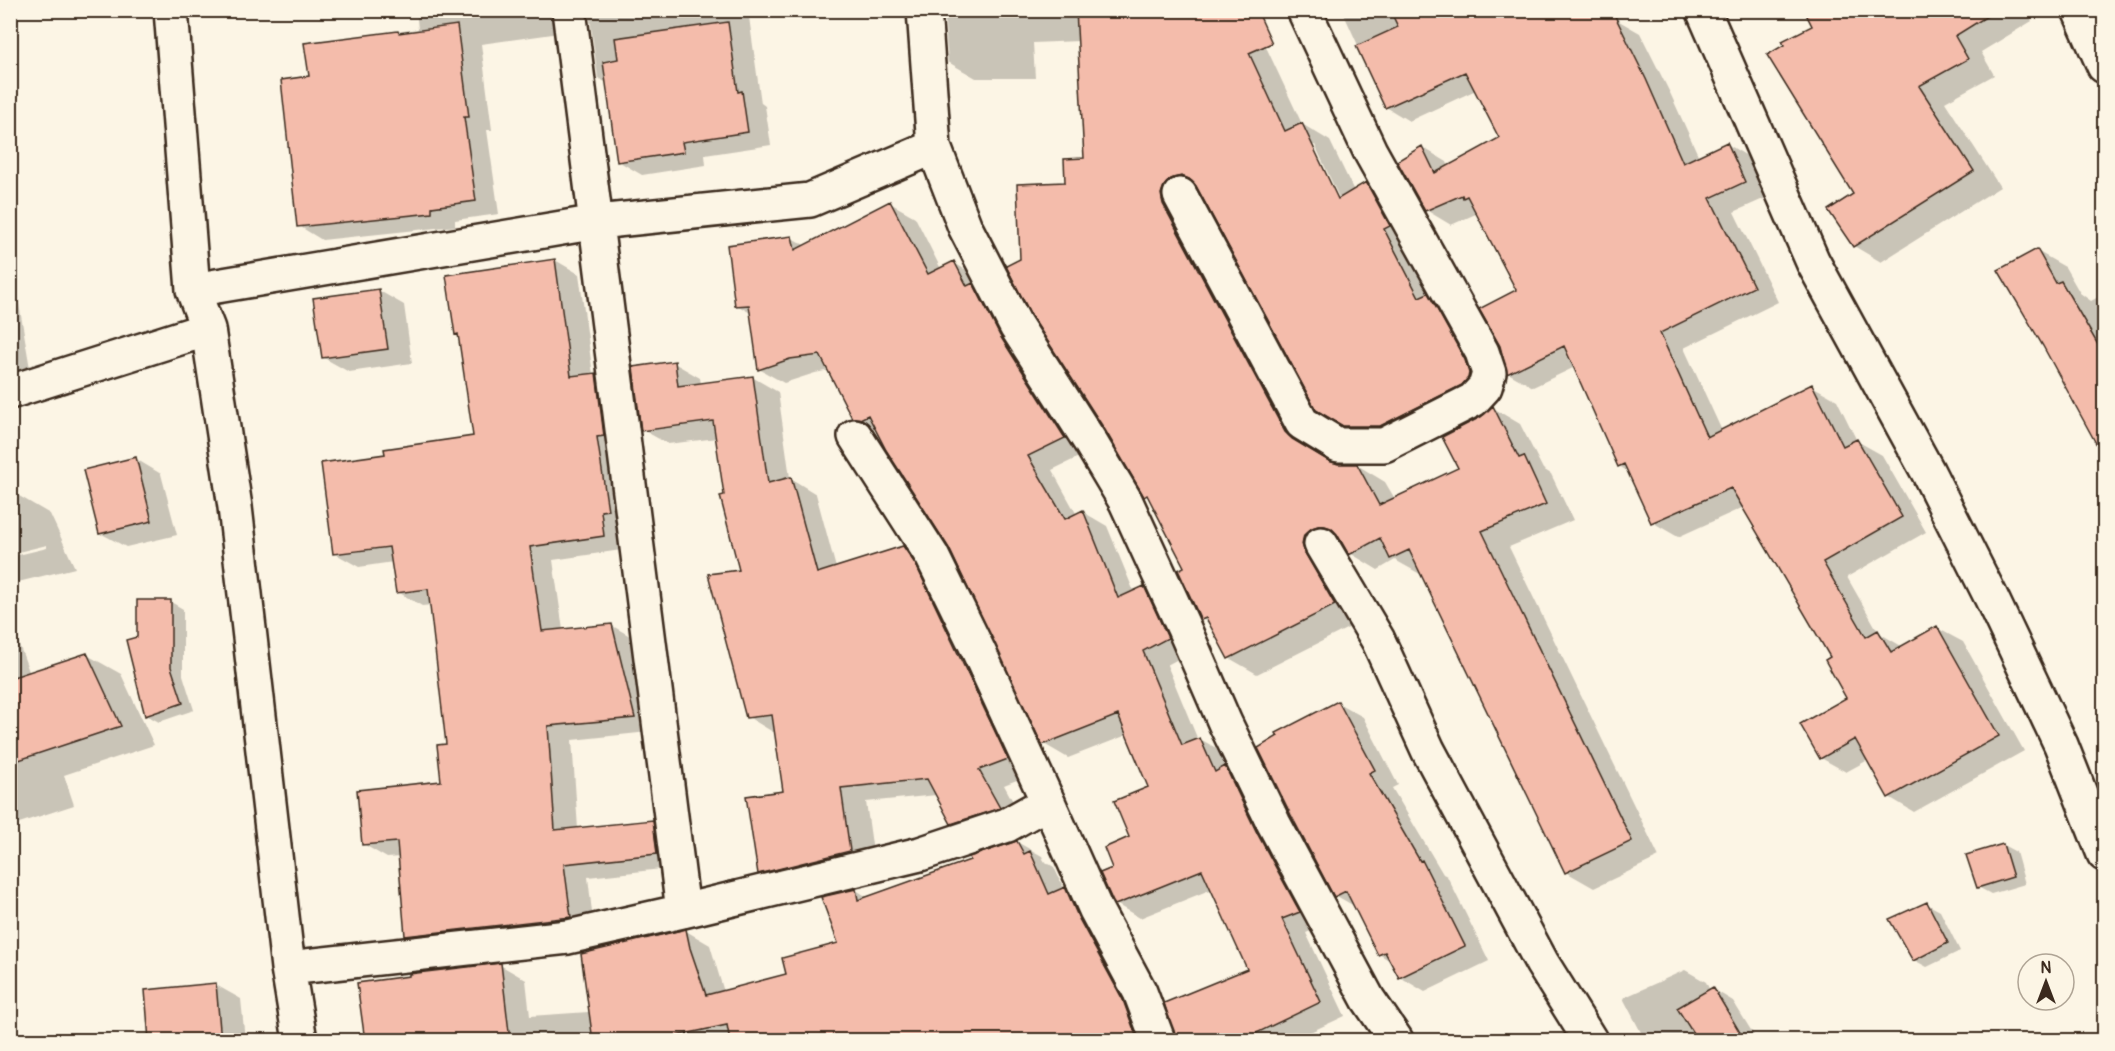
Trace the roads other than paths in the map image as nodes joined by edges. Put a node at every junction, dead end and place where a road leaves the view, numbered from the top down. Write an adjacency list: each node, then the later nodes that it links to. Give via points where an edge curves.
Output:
1 (171, 10): 11 (street)
2 (569, 10): 10 (street)
3 (924, 10): 8 (street)
4 (1304, 10): 9 (street, via 1370,151 1482,352 1489,373 1485,387 1473,400 1384,445 1338,445 1302,423)
5 (1703, 10): 17 (street, via 1813,262 1928,472 1991,597 2061,745)
6 (2079, 10): 7 (street)
7 (2104, 66)
8 (934, 147): 10 (street, via 810,200); 22 (street, via 970,237 1016,326 1126,502 1274,824 1368,999)
9 (1180, 195)
10 (597, 222): 11 (street); 18 (street)
11 (193, 290): 12 (street)
12 (208, 329): 13 (street); 19 (street, via 235,507)
13 (10, 392)
14 (855, 435): 16 (street, via 932,556)
15 (1321, 544): 23 (street, via 1378,640 1428,750 1542,963)
16 (1048, 802): 18 (street, via 1007,825 920,854); 21 (street, via 1095,910 1140,992)
17 (2104, 854)
18 (683, 911): 19 (street, via 568,937)
19 (288, 968): 20 (street)
20 (300, 1041)
21 (1158, 1041)
22 (1396, 1041)
23 (1590, 1041)

